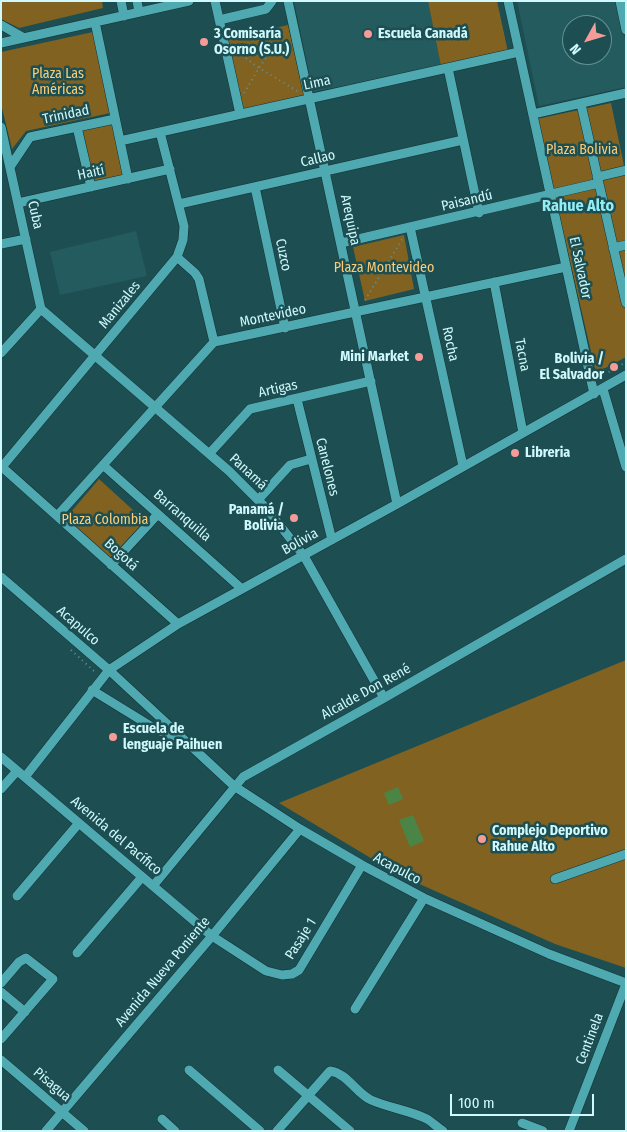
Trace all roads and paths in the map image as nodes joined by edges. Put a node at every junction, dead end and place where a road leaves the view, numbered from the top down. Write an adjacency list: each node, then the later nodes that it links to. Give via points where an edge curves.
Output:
1 (121, 1): 10 (street)
2 (137, 1): 9 (street)
3 (189, 1): 9 (street)
4 (215, 1): 11 (street)
5 (272, 1): 11 (street, via 266,9)
6 (288, 1): 12 (street, Arequipa)
7 (508, 1): 19 (street, El Salvador)
8 (620, 1): 15 (street)
9 (140, 12): 10 (street)
10 (124, 16): 13 (street)
11 (219, 20): 17 (street)
12 (292, 20): 20 (path); 23 (street, Arequipa)
13 (95, 22): 16 (street); 28 (street)
14 (1, 25): 16 (street)
15 (626, 30)
16 (24, 38): 18 (street)
17 (224, 40): 20 (path); 24 (street)
18 (1, 43)
19 (519, 52): 21 (street, Lima); 27 (street, El Salvador)
20 (259, 68): 23 (path); 24 (path)
21 (448, 68): 23 (street, Lima); 32 (street)
22 (626, 94): 25 (street)
23 (309, 98): 26 (street, Lima); 37 (street, Arequipa)
24 (238, 104): 26 (street)
25 (582, 104): 27 (street); 39 (street)
26 (240, 114): 31 (street, Lima)
27 (533, 114): 42 (street, El Salvador)
28 (115, 119): 29 (street, Trinidad); 33 (street)
29 (77, 127): 34 (street, Trinidad, via 30,137); 40 (street)
30 (1, 128): 34 (street, Cuba)
31 (160, 132): 33 (street, Lima); 35 (street, Manizales)
32 (463, 140): 37 (street, Callao); 45 (street)
33 (120, 141): 38 (street)
34 (5, 168): 43 (street, Cuba)
35 (170, 168): 38 (street, Haití); 44 (street, Manizales)
36 (626, 170): 39 (street, Paisandú)
37 (325, 171): 41 (street, Callao); 48 (street, Arequipa)
38 (128, 178): 40 (street, Haití)
39 (598, 180): 42 (street, Paisandú); 51 (street)
40 (92, 187): 43 (street, Haití)
41 (255, 187): 44 (street, Callao); 59 (street, Cuzco)
42 (550, 196): 45 (street, Paisandú); 53 (street, El Salvador)
43 (18, 203): 47 (street, Cuba)
44 (179, 204): 52 (street, Manizales, via 184,233)
45 (479, 212): 46 (street, Paisandú)
46 (410, 227): 48 (street, Paisandú); 55 (street, Rocha); 58 (path)
47 (26, 239): 49 (street); 57 (street, Cuba)
48 (341, 243): 58 (street, Arequipa)
49 (1, 244)
50 (626, 244): 51 (street)
51 (613, 248): 56 (street)
52 (177, 257): 60 (street, via 199,278); 62 (street, Manizales)
53 (566, 267): 54 (street, Montevideo); 66 (street, El Salvador)
54 (494, 282): 55 (street, Montevideo); 71 (street, Tacna)
55 (426, 296): 58 (street, Montevideo); 75 (street, Rocha)
56 (626, 303)
57 (42, 309): 61 (street); 62 (street, Panamá)
58 (356, 312): 59 (street, Montevideo); 65 (street, Arequipa)
59 (285, 328): 60 (street, Montevideo)
60 (214, 342): 70 (street)
61 (1, 352)
62 (95, 357): 70 (street, Panamá); 76 (street, Manizales)
63 (626, 362): 66 (path)
64 (626, 375): 67 (street, Bolivia)
65 (371, 381): 69 (street, Artigas); 79 (street, Arequipa)
66 (591, 383): 68 (street, El Salvador)
67 (603, 389): 68 (street, Bolivia); 77 (street)
68 (594, 394): 71 (street, Bolivia)
69 (297, 399): 72 (street, Artigas, via 250,409); 73 (street, Canelones)
70 (155, 408): 72 (street, Panamá); 74 (street)
71 (523, 433): 75 (street, Bolivia)
72 (209, 454): 78 (street, Panamá)
73 (312, 459): 78 (street, via 290,465); 82 (street, Canelones)
74 (103, 465): 80 (street, Barranquilla); 81 (street)
75 (463, 466): 79 (street, Bolivia)
76 (2, 467): 81 (street, Bogotá)
77 (626, 468)
78 (258, 500): 83 (street, Panamá)
79 (398, 504): 82 (street, Bolivia)
80 (158, 514): 85 (street); 87 (street, Barranquilla)
81 (57, 516): 85 (street, Bogotá)
82 (332, 540): 83 (street, Bolivia)
83 (304, 556): 87 (street, Bolivia); 91 (street, Panamá)
84 (626, 559): 91 (street, Alcalde Don René)
85 (111, 565): 88 (street, Bogotá)
86 (1, 577): 89 (street, Acapulco)
87 (242, 588): 88 (street, Bolivia)
88 (178, 624): 89 (street, Bolivia)
89 (109, 670): 90 (street, Bolivia); 92 (street, Acapulco)
90 (92, 690): 92 (street, Acapulco, via 157,730); 95 (street, Bolivia)
91 (384, 698): 96 (street, Alcalde Don René, via 243,776)
92 (180, 738): 96 (street, Acapulco)
93 (1, 757): 94 (street, Avenida del Pacífico)
94 (17, 771): 95 (street, Avenida del Pacífico); 97 (street)
95 (25, 777): 98 (street, Avenida del Pacífico)
96 (234, 786): 99 (street, Acapulco); 104 (street, Alcalde Don René)
97 (1, 789)
98 (79, 823): 102 (street, Avenida del Pacífico); 105 (street)
99 (300, 830): 101 (street, Acapulco); 107 (street, Avenida Nueva Poniente)
100 (626, 854): 103 (street)
101 (362, 865): 106 (street, Acapulco); 107 (street, Pasaje 1, via 299,970 292,974 282,975 266,970)
102 (142, 877): 104 (street, Avenida del Pacífico); 108 (street)
103 (555, 879)
104 (153, 886): 107 (street, Avenida del Pacífico)
105 (17, 896)
106 (424, 898): 110 (street, Acapulco, via 549,954); 112 (street)
107 (212, 936): 119 (street, Avenida Nueva Poniente)
108 (77, 954)
109 (1, 983): 113 (street, via 26,958 53,979)
110 (626, 984): 130 (street, Centinela)
111 (1, 992): 113 (street)
112 (356, 1009)
113 (25, 1012): 114 (street)
114 (1, 1039)
115 (1, 1060): 119 (street, Pisagua)
116 (189, 1070): 125 (street)
117 (278, 1070): 118 (street)
118 (308, 1096): 126 (street); 127 (street); 128 (street, via 330,1071 336,1071 370,1100 426,1119)
119 (62, 1112): 122 (street, Avenida Nueva Poniente); 123 (street, Pisagua)
120 (162, 1119): 124 (street)
121 (522, 1123): 129 (street)
122 (46, 1131)
123 (84, 1131)
124 (175, 1131)
125 (260, 1131)
126 (277, 1131)
127 (350, 1131)
128 (442, 1131)
129 (543, 1131)
130 (569, 1131)

